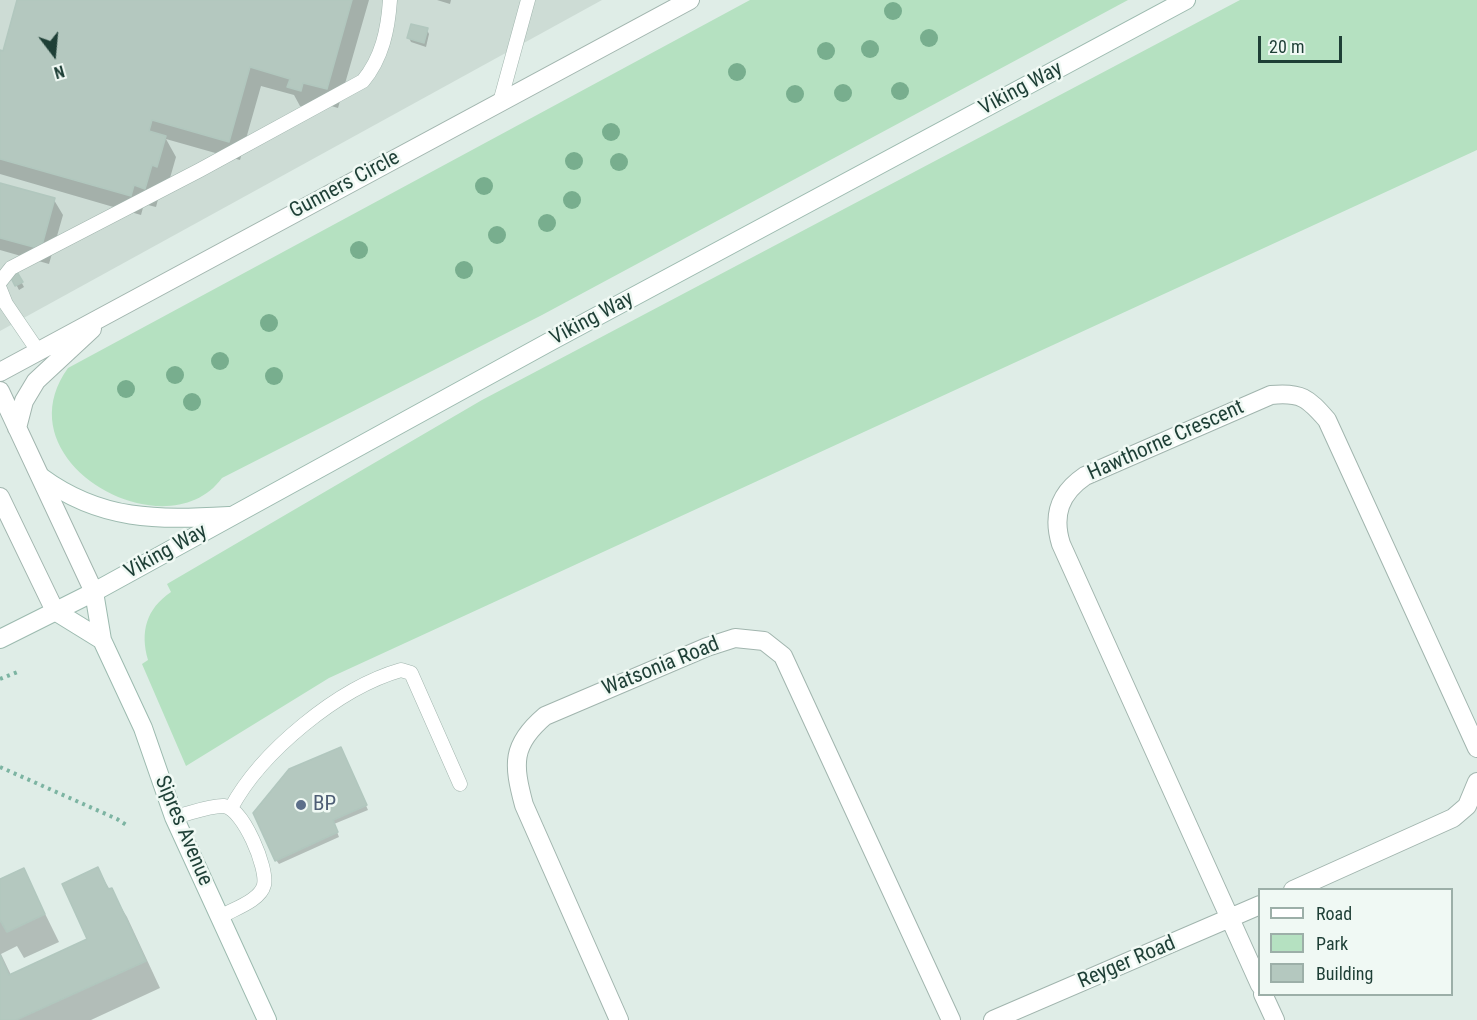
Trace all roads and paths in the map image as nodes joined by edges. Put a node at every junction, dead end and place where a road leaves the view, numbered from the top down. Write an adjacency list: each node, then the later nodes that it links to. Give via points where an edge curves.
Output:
1 (390, 0): 6 (lane, via 381,52 363,81 11,268)
2 (528, 0): 5 (lane)
3 (690, 0): 5 (street, Gunners Circle)
4 (1186, 0): 15 (street, Viking Way)
5 (500, 102): 8 (street, Gunners Circle)
6 (0, 282)
7 (0, 289): 9 (lane)
8 (111, 312): 9 (street, Gunners Circle); 12 (street, via 36,381 24,400)
9 (38, 351): 10 (street, Gunners Circle)
10 (0, 372)
11 (0, 391): 12 (street, Sipres Avenue)
12 (17, 428): 13 (street, Sipres Avenue)
13 (41, 477): 15 (street, via 74,498 120,514 160,518); 16 (street, Sipres Avenue)
14 (0, 497): 17 (street)
15 (234, 516): 16 (street, Viking Way)
16 (94, 592): 17 (street, Viking Way); 19 (street, Sipres Avenue)
17 (56, 611): 18 (street, Viking Way); 19 (street)
18 (0, 639)
19 (102, 640): 28 (street, Sipres Avenue, via 143,728)
20 (20, 670): 21 (path)
21 (0, 679)
22 (1477, 748): 33 (street, Hawthorne Crescent, via 1327,420 1309,400 1289,393 1271,395 1085,476 1070,488 1060,504 1057,531 1061,544)
23 (0, 767): 29 (path)
24 (1477, 782): 26 (street)
25 (460, 784): 27 (lane, via 411,673 400,670 359,687 322,711 253,773)
26 (1476, 787): 30 (street, via 1467,806 1453,818)
27 (231, 808): 28 (lane, via 224,806); 32 (lane, via 242,818 265,876 264,886 256,897)
28 (174, 817): 32 (street, Sipres Avenue)
29 (128, 826)
30 (1297, 888)
31 (1258, 906): 33 (street, Reyger Road)
32 (220, 916): 36 (street, Sipres Avenue)
33 (1230, 918): 34 (street, Hawthorne Crescent); 39 (street, Reyger Road)
34 (1258, 981)
35 (1264, 996): 40 (street)
36 (267, 1020)
37 (619, 1020): 38 (street, Watsonia Road, via 524,805 517,755 526,732 545,716 735,638 764,641 783,656)
38 (951, 1020)
39 (993, 1020)
40 (1275, 1020)

